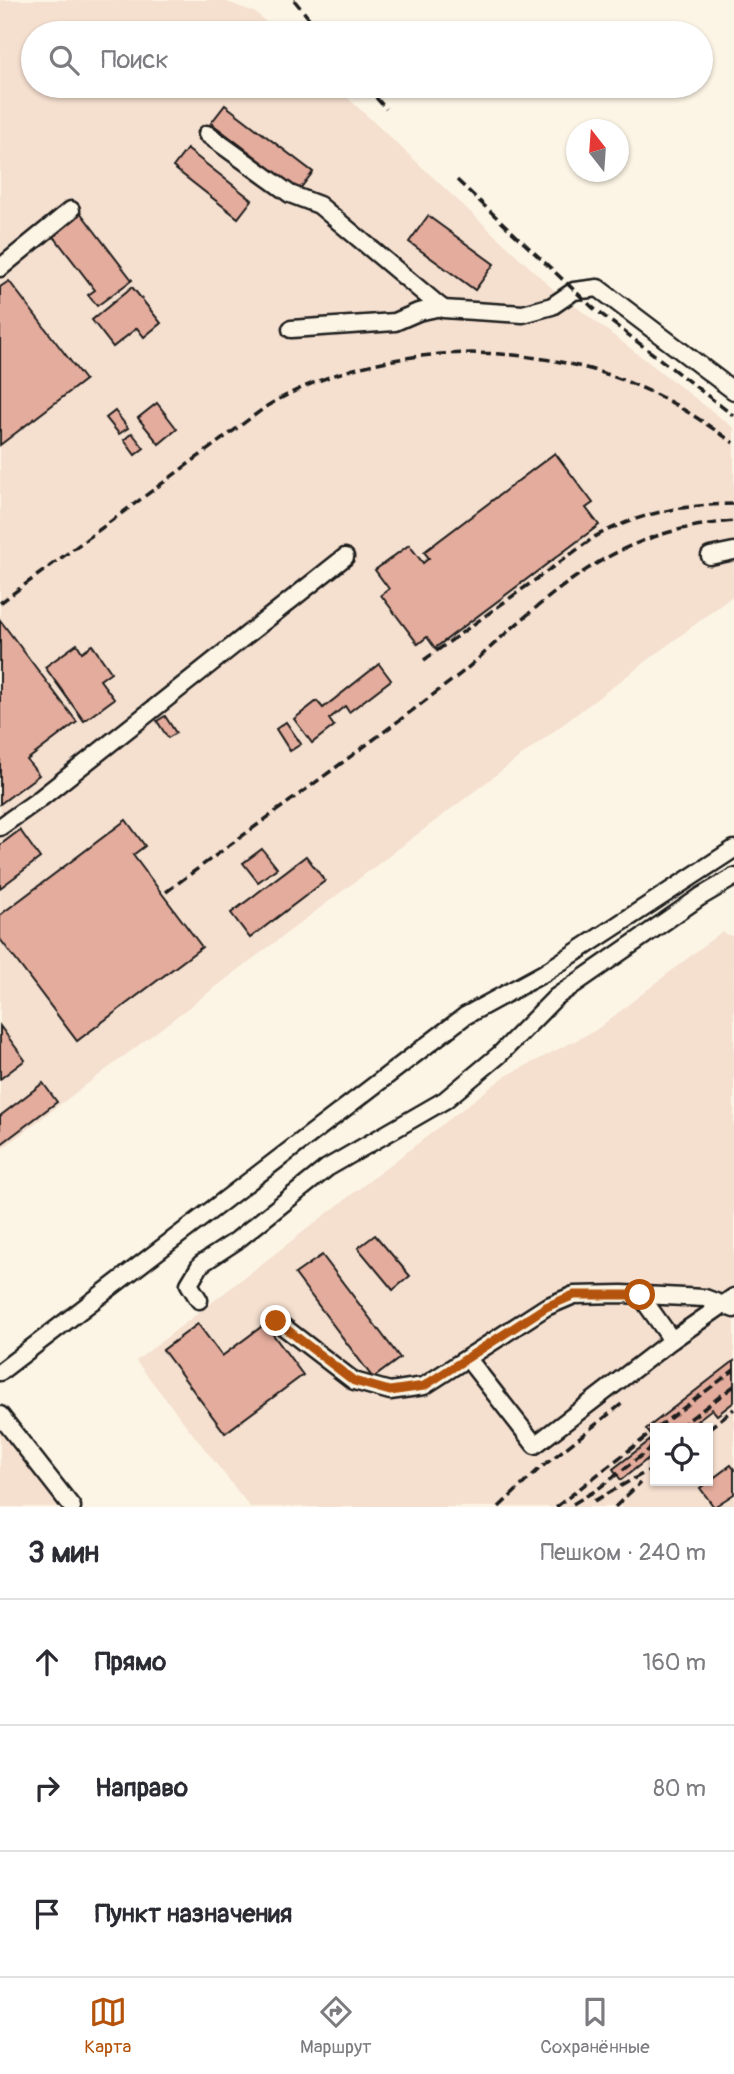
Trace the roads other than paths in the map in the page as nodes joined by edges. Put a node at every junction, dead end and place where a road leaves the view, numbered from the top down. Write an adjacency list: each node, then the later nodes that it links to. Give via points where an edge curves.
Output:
1 (207, 134): 4 (street, via 290,194 319,205)
2 (71, 210): 3 (street)
3 (0, 268)
4 (441, 307): 5 (street, via 396,322); 6 (street, via 523,314 552,306 574,291 597,288)
5 (291, 329)
6 (734, 391)
7 (734, 551): 8 (street)
8 (710, 556)
9 (345, 557): 10 (street)
10 (0, 827)
11 (734, 849): 19 (street, via 544,972 465,1016)
12 (734, 877): 14 (street, via 556,997 446,1100 327,1168 201,1264 189,1284)
13 (640, 1295): 15 (street, via 705,1297); 17 (street); 18 (street, via 574,1295 546,1307)
14 (200, 1300)
15 (730, 1304): 17 (street)
16 (276, 1321): 18 (street, via 354,1381 390,1391 424,1386)
17 (672, 1340): 18 (street, via 535,1445)
18 (468, 1359)
19 (0, 1371)
20 (0, 1415): 21 (street)
21 (72, 1507)

